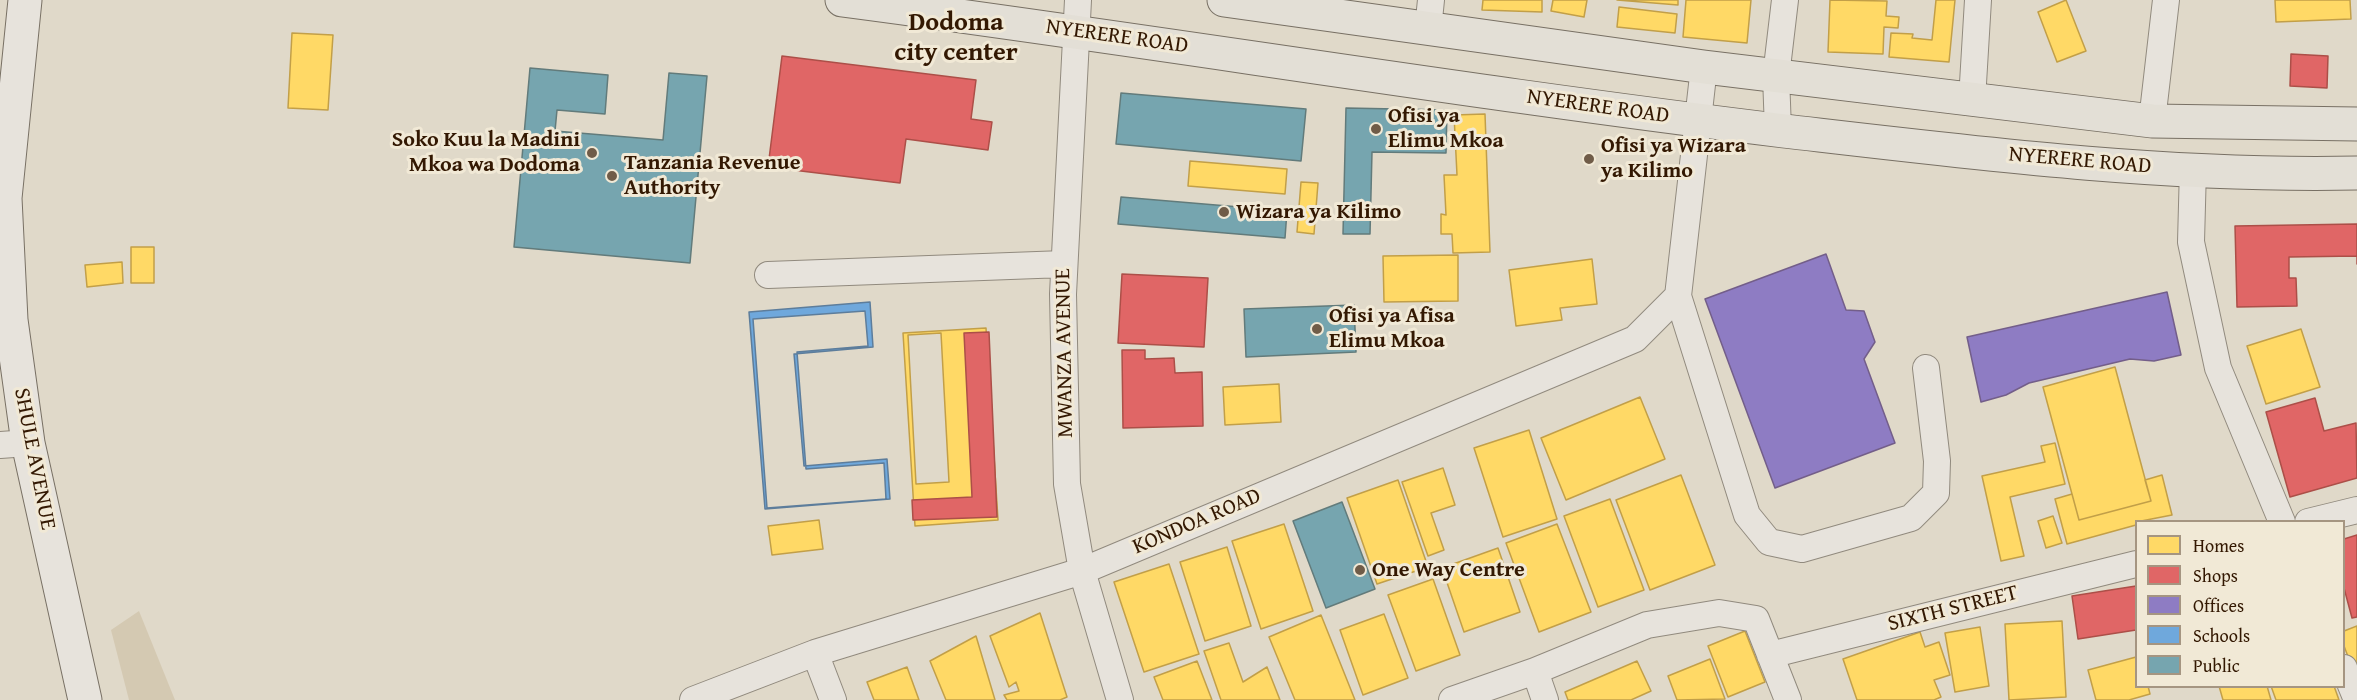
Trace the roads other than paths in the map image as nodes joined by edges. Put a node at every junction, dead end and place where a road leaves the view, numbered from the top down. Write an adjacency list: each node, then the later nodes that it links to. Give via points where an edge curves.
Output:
1 (25, 0): 22 (main road, SHULE AVENUE, via 5,198)
2 (842, 0): 7 (highway, NYERERE ROAD)
3 (1224, 0): 8 (highway, NYERERE ROAD)
4 (1785, 0): 10 (street)
5 (1978, 0): 11 (street)
6 (2166, 0): 12 (street)
7 (1077, 15): 13 (highway, NYERERE ROAD); 18 (street, MWANZA AVENUE)
8 (1430, 15): 9 (highway, NYERERE ROAD)
9 (1704, 67): 10 (highway, NYERERE ROAD); 13 (street)
10 (1776, 76): 11 (highway, NYERERE ROAD); 15 (street)
11 (1972, 100): 12 (highway, NYERERE ROAD)
12 (2151, 121): 14 (highway, NYERERE ROAD)
13 (1700, 122): 15 (highway, NYERERE ROAD); 20 (street)
14 (2357, 124)
15 (1778, 130): 16 (highway, NYERERE ROAD, via 1954,151 2135,167)
16 (2193, 168): 17 (highway, NYERERE ROAD, via 2276,174); 24 (street, via 2191,242 2218,368)
17 (2357, 173)
18 (1064, 264): 19 (street); 27 (street, MWANZA AVENUE, via 1067,484)
19 (768, 275)
20 (1678, 296): 21 (street, via 1747,515 1769,542 1802,549 1911,518 1936,493 1937,461); 27 (street, KONDOA ROAD, via 1635,339)
21 (1926, 368)
22 (14, 444): 32 (main road, SHULE AVENUE)
23 (2357, 510): 25 (street)
24 (2281, 520)
25 (2316, 520)
26 (2135, 564): 29 (street, SIXTH STREET)
27 (1082, 571): 28 (street, KONDOA ROAD); 35 (street, MWANZA AVENUE)
28 (815, 653): 33 (street, KONDOA ROAD); 34 (street)
29 (1770, 655): 30 (street, via 1756,619 1719,613 1647,625); 38 (street)
30 (1535, 671): 36 (street); 37 (street)
31 (2345, 673): 39 (street)
32 (85, 700)
33 (693, 700)
34 (833, 700)
35 (1120, 700)
36 (1452, 700)
37 (1545, 700)
38 (1788, 700)
39 (2357, 700)

